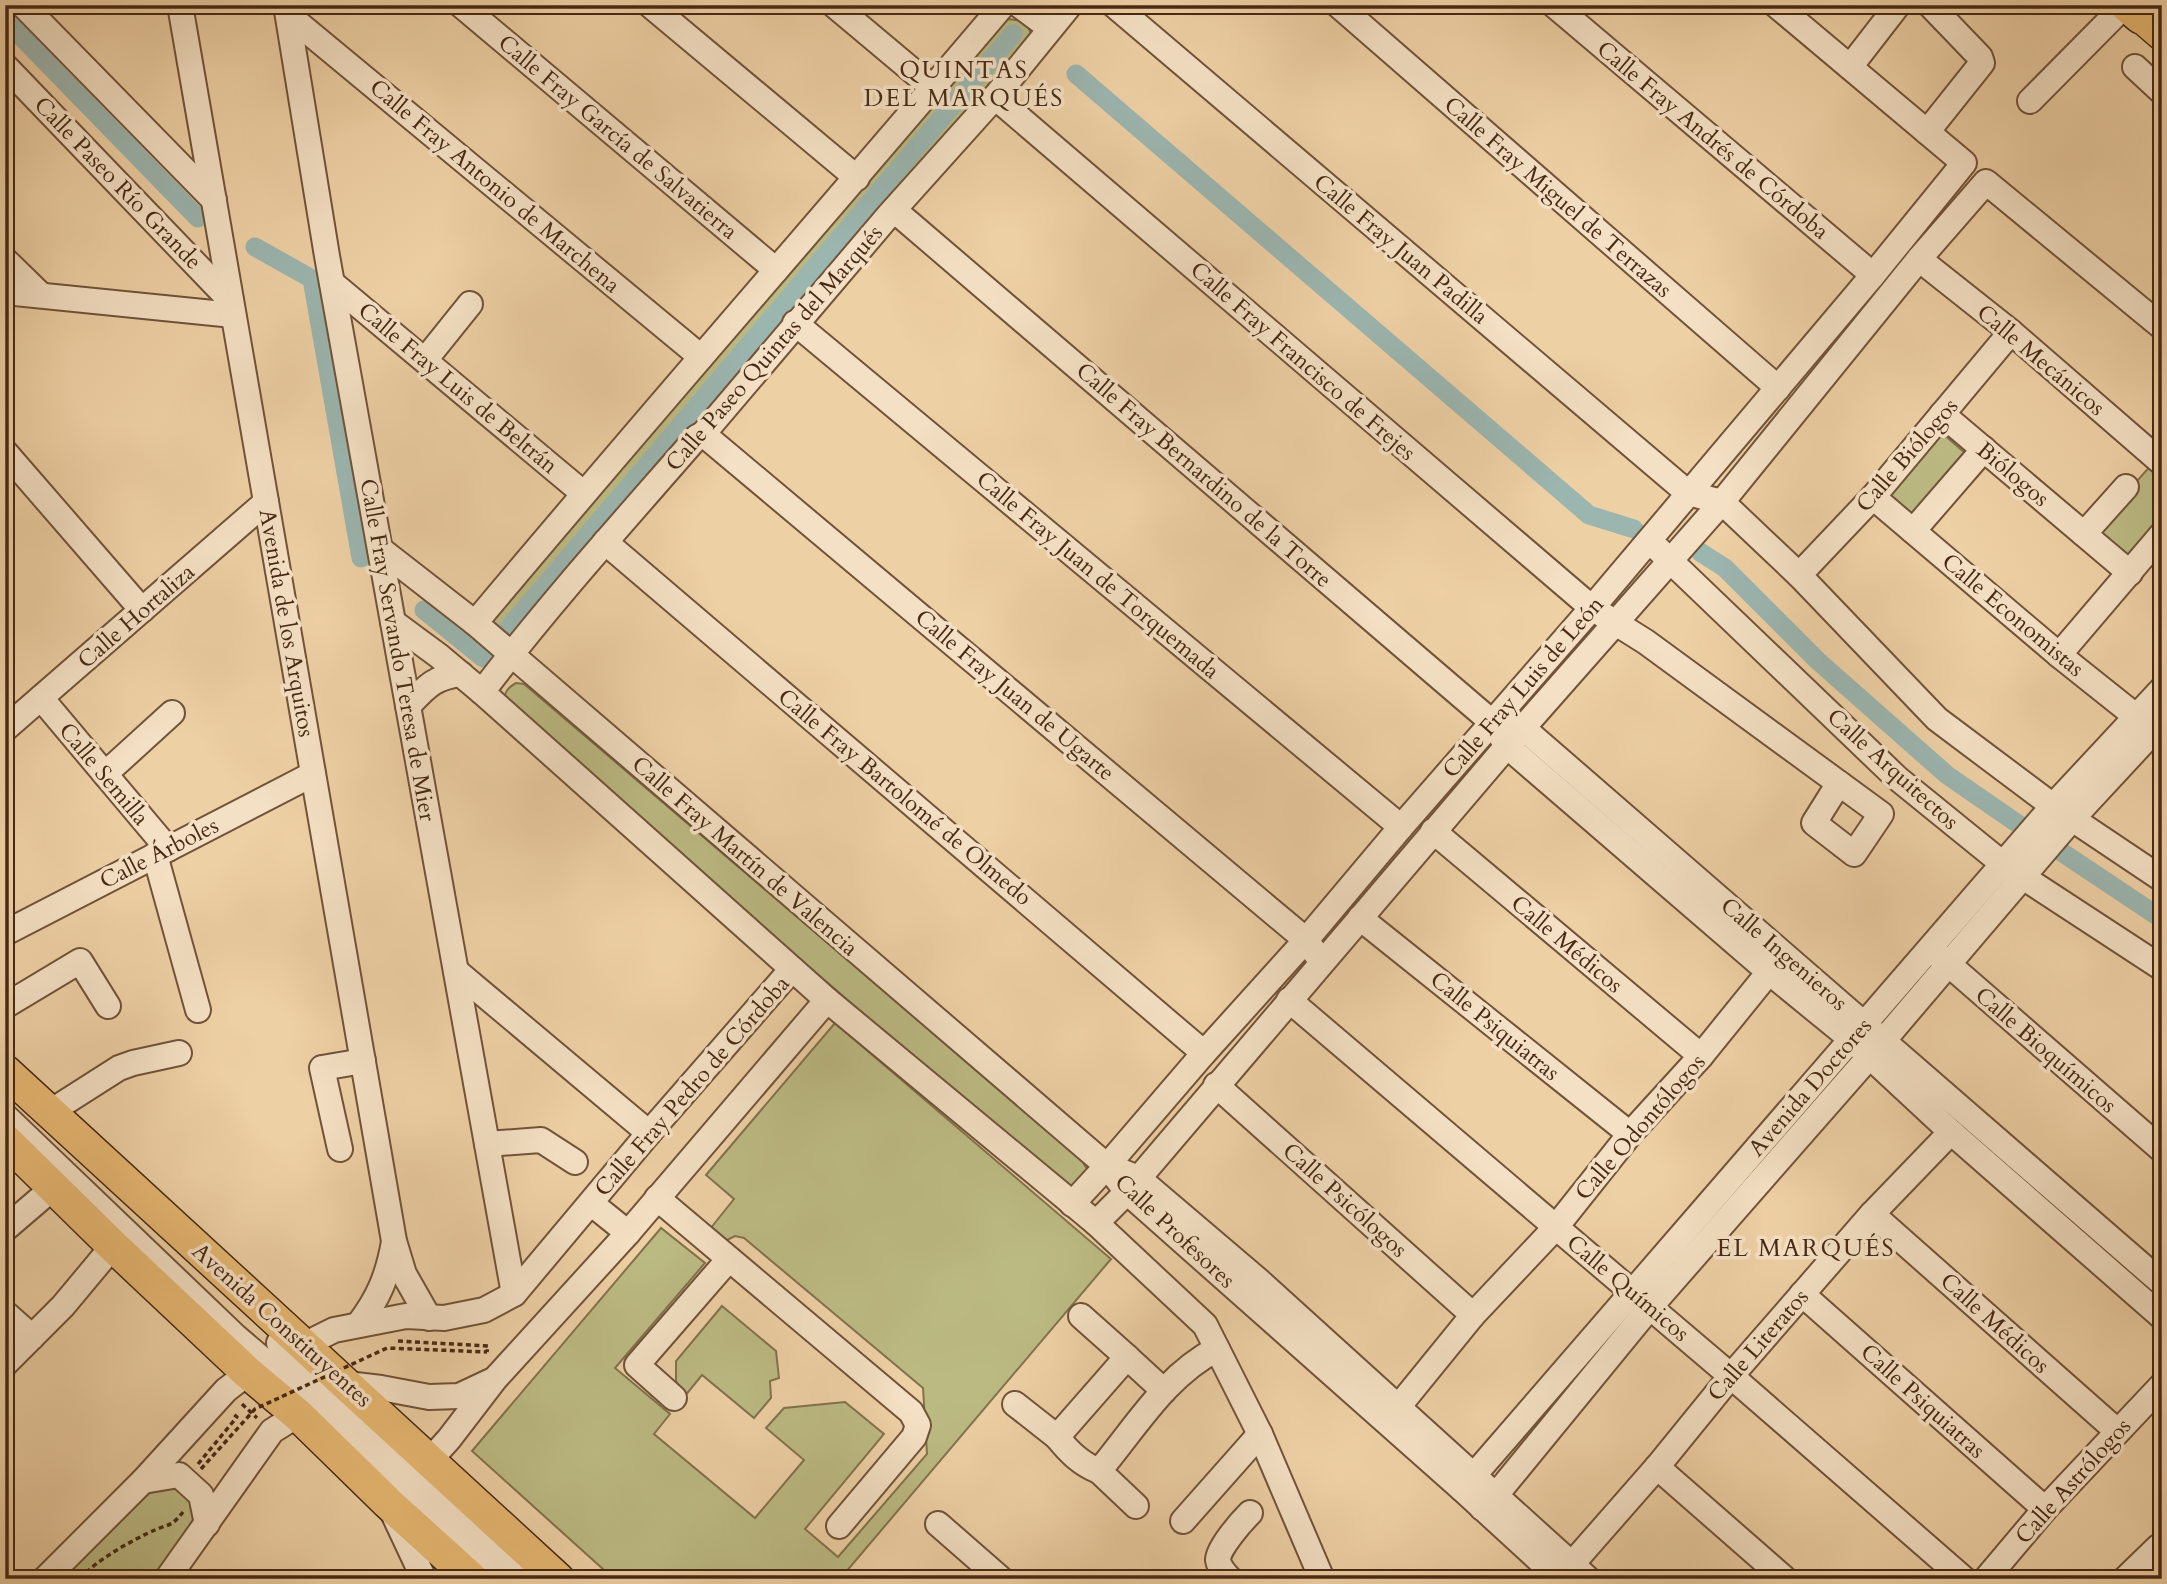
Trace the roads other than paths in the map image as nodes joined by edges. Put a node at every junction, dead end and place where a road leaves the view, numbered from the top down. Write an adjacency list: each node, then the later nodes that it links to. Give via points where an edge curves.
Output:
1 (23, 5): 27 (street)
2 (180, 5): 27 (street, Avenida de los Arquitos)
3 (461, 5): 31 (street, Calle Fray García de Salvatierra)
4 (650, 5): 26 (street)
5 (834, 5): 21 (street)
6 (1003, 5): 21 (street)
7 (1019, 5): 17 (street)
8 (1070, 5): 17 (street, Calle Paseo Quintas del Marqués)
9 (1114, 5): 50 (street, Calle Fray Juan Padilla)
10 (1338, 5): 43 (street, Calle Fray Miguel de Terrazas)
11 (1554, 5): 32 (street, Calle Fray Andrés de Córdoba)
12 (1776, 5): 19 (street)
13 (1898, 5): 19 (street)
14 (1930, 5): 25 (street, via 1982,63)
15 (287, 10): 33 (street, Calle Fray Servando Teresa de Mier); 41 (street, Calle Fray Antonio de Marchena)
16 (2139, 15): 24 (street)
17 (1050, 28): 23 (street, Calle Paseo Quintas del Marqués)
18 (5, 66): 37 (street, Calle Paseo Río Grande)
19 (1850, 67): 25 (street)
20 (2135, 67): 22 (street)
21 (933, 88): 26 (street)
22 (2162, 92)
23 (995, 97): 28 (street, Calle Paseo Quintas del Marqués); 64 (street, Calle Fray Francisco de Frejes)
24 (2030, 101)
25 (1927, 132): 32 (street, Calle Fray Luis de León, via 1964,163)
26 (857, 178): 31 (street)
27 (214, 200): 37 (street, Avenida de los Arquitos)
28 (894, 210): 38 (street, Calle Paseo Quintas del Marqués); 77 (street, Calle Fray Bernardino de la Torre)
29 (1919, 259): 39 (street, Calle Fray Luis de León, via 1986,182); 40 (street, Calle Mecánicos); 54 (street, Calle Fray Luis de León)
30 (5, 260): 35 (street)
31 (776, 270): 41 (street)
32 (1873, 275): 43 (street, Calle Fray Luis de León)
33 (332, 283): 42 (street, Calle Fray Luis de Beltrán); 60 (street, Calle Fray Servando Teresa de Mier)
34 (5, 292): 35 (street)
35 (41, 295): 37 (street)
36 (470, 304): 42 (street)
37 (232, 308): 53 (street, Avenida de los Arquitos)
38 (795, 323): 45 (street, Calle Paseo Quintas del Marqués); 85 (street, Calle Fray Juan de Torquemada)
39 (2162, 327)
40 (2011, 332): 44 (street, Calle Biólogos); 48 (street, Calle Mecánicos)
41 (701, 357): 51 (street)
42 (425, 360): 51 (street, Calle Fray Luis de Beltrán)
43 (1778, 388): 50 (street, Calle Fray Luis de León)
44 (1942, 414): 46 (street, Biólogos); 52 (street, Calle Biólogos)
45 (703, 434): 59 (street, Calle Paseo Quintas del Marqués); 92 (street, Calle Fray Juan de Ugarte)
46 (1984, 449): 55 (street); 56 (street, Biólogos)
47 (5, 452): 65 (street)
48 (2162, 463)
49 (2126, 487): 56 (street)
50 (1688, 493): 54 (street); 58 (street, Calle Fray Luis de León)
51 (583, 494): 67 (street)
52 (1873, 497): 55 (street, Calle Economistas); 63 (street, Calle Biólogos)
53 (266, 502): 65 (street, Calle Hortaliza); 82 (street, Avenida de los Arquitos)
54 (1722, 502): 61 (street, Calle Fray Luis de León); 63 (street)
55 (1913, 531): 70 (street, Calle Economistas)
56 (2084, 534): 62 (street, Biólogos)
57 (2162, 534): 62 (street)
58 (1648, 539): 61 (street, Calle Arquitectos); 64 (street, Calle Fray Luis de León)
59 (605, 542): 69 (street, Calle Paseo Quintas del Marqués); 106 (street, Calle Fray Bartolomé de Olmedo)
60 (380, 549): 66 (street, Calle Fray Servando Teresa de Mier); 67 (street, Calle Fray Martín de Valencia)
61 (1669, 560): 68 (street, Calle Fray Luis de León); 88 (street, Calle Arquitectos, via 1897,778)
62 (2130, 573): 70 (street)
63 (1799, 575): 84 (street, via 1937,719)
64 (1592, 608): 68 (street, Calle Fray Francisco de Frejes); 77 (street, Calle Fray Luis de León)
65 (142, 610): 74 (street, Calle Hortaliza)
66 (393, 622): 71 (street); 75 (street, Calle Fray Servando Teresa de Mier)
67 (475, 622): 69 (street, Calle Fray Martín de Valencia)
68 (1613, 623): 80 (street, Calle Fray Luis de León); 83 (street, Calle Fray Francisco de Frejes, via 1646,642)
69 (511, 654): 73 (street, Calle Paseo Quintas del Marqués); 122 (street, Calle Fray Martín de Valencia)
70 (2059, 655): 78 (street, Calle Economistas)
71 (461, 674): 73 (street); 75 (street, via 431,682)
72 (2162, 689): 78 (street, Avenida Doctores)
73 (482, 692): 95 (street)
74 (41, 698): 79 (street, Calle Hortaliza); 81 (street, Calle Semilla)
75 (408, 706): 97 (street, Calle Fray Servando Teresa de Mier)
76 (172, 713): 81 (street)
77 (1493, 723): 80 (street, Calle Fray Bernardino de la Torre); 85 (street, Calle Fray Luis de León)
78 (2151, 723): 84 (street, Avenida Doctores)
79 (5, 729)
80 (1515, 737): 86 (street, Calle Fray Luis de León); 98 (street, Calle Ingenieros); 104 (street, Calle Ingenieros)
81 (105, 774): 87 (street, Calle Semilla)
82 (313, 774): 87 (street, Calle Árboles); 108 (street, Avenida de los Arquitos)
83 (1839, 783)
84 (2059, 818): 88 (street, Avenida Doctores); 89 (street)
85 (1401, 827): 92 (street, Calle Fray Luis de León)
86 (1433, 831): 90 (street, Calle Fray Luis de León); 107 (street, Calle Médicos)
87 (162, 852): 91 (street, Calle Árboles); 103 (street)
88 (2019, 864): 93 (street, Avenida Doctores); 96 (street, Calle Arquitectos)
89 (2162, 879)
90 (1360, 918): 94 (street, Calle Fray Luis de León); 116 (street, Calle Psiquiatras)
91 (5, 933)
92 (1306, 940): 94 (street, Calle Fray Juan de Ugarte); 106 (street, Calle Fray Luis de León)
93 (1940, 957): 104 (street, Avenida Doctores); 120 (street, Calle Bioquímicos)
94 (1321, 963): 100 (street, Calle Fray Luis de León)
95 (787, 965): 99 (street); 115 (street, Calle Fray Pedro de Córdoba)
96 (2162, 968)
97 (456, 971): 115 (street); 118 (street, Calle Fray Servando Teresa de Mier)
98 (1769, 972): 104 (street, Calle Ingenieros); 107 (street, Calle Odontólogos)
99 (827, 1000): 125 (street, Calle Fray Pedro de Córdoba); 128 (street)
100 (1289, 1000): 111 (street, Calle Fray Luis de León); 131 (street, Calle Químicos)
101 (5, 1006): 102 (street, via 80,961)
102 (108, 1006)
103 (198, 1010)
104 (1867, 1040): 114 (street, Calle Ingenieros); 137 (street, Calle Ingenieros); 140 (street, Avenida Doctores)
105 (180, 1053): 112 (street, via 119,1068)
106 (1204, 1053): 122 (street, Calle Fray Luis de León)
107 (1701, 1056): 116 (street, Calle Odontólogos)
108 (364, 1068): 119 (street, via 322,1068); 134 (street, Avenida de los Arquitos)
109 (5, 1070): 112 (main road, Avenida Constituyentes)
110 (5, 1085): 150 (street)
111 (1216, 1085): 123 (street, Calle Fray Luis de León); 143 (street, Calle Psicólogos)
112 (50, 1112): 150 (main road, Avenida Constituyentes)
113 (5, 1116): 154 (street)
114 (1951, 1132): 129 (street, Calle Literatos); 141 (street, Calle Ingenieros)
115 (649, 1133): 127 (street, Calle Fray Pedro de Córdoba)
116 (1630, 1134): 131 (street, Calle Odontólogos)
117 (5, 1140): 124 (main road, Avenida Constituyentes)
118 (487, 1144): 121 (street, via 541,1140); 138 (street, Calle Fray Servando Teresa de Mier)
119 (340, 1149)
120 (2162, 1150)
121 (575, 1162)
122 (1107, 1166): 123 (street, Calle Profesores); 128 (street, Calle Fray Luis de León)
123 (1132, 1185): 130 (street, Calle Fray Luis de León); 162 (street, Calle Profesores, via 1259,1281); 170 (street, Calle Profesores)
124 (54, 1187): 132 (street); 135 (main road, Avenida Constituyentes)
125 (657, 1198): 133 (street, Calle Fray Pedro de Córdoba); 136 (street)
126 (110, 1199): 148 (street)
127 (592, 1203): 133 (street, Calle Fray Pedro de Córdoba); 138 (street, Calle Fray Pedro de Córdoba)
128 (1072, 1204): 130 (street)
129 (1872, 1214): 139 (street, Calle Literatos); 163 (street, Calle Médicos)
130 (1096, 1223): 151 (street, via 1205,1325)
131 (1556, 1227): 140 (street, Calle Químicos); 143 (street, Calle Odontólogos)
132 (5, 1229)
133 (628, 1233): 156 (street, Calle Fray Pedro de Córdoba)
134 (394, 1241): 146 (street, Avenida de los Arquitos, via 404,1274); 147 (street, Avenida de los Arquitos, via 382,1287)
135 (113, 1246): 149 (street); 154 (main road, Avenida Constituyentes)
136 (729, 1259): 159 (street, via 637,1365); 179 (street, via 911,1412 918,1425 914,1437)
137 (2161, 1280): 141 (street)
138 (514, 1294): 146 (street, Calle Fray Pedro de Córdoba, via 484,1310)
139 (1802, 1294): 155 (street, Calle Literatos); 174 (street, Calle Psiquiatras)
140 (1641, 1299): 155 (street, Calle Químicos); 170 (street, Avenida Doctores); 171 (street, Avenida Doctores)
141 (2141, 1300): 145 (street, Calle Ingenieros)
142 (5, 1313): 149 (street)
143 (1473, 1315): 162 (street, Calle Odontólogos)
144 (1081, 1316): 152 (street)
145 (2162, 1317)
146 (429, 1318): 147 (street, Calle Fray Pedro de Córdoba)
147 (358, 1325): 150 (street, Calle Fray Pedro de Córdoba, via 334,1330)
148 (245, 1328)
149 (32, 1337): 153 (street)
150 (295, 1348): 154 (street, Calle Fray Pedro de Córdoba); 161 (main road, Avenida Constituyentes)
151 (1217, 1349): 158 (street, via 1190,1364); 164 (street)
152 (1127, 1357): 158 (street); 165 (street)
153 (5, 1364)
154 (247, 1375): 161 (main road, Avenida Constituyentes); 169 (street)
155 (1731, 1376): 167 (street, Calle Literatos); 193 (street, Calle Químicos)
156 (495, 1379): 161 (street, Calle Fray Pedro de Córdoba, via 459,1396 429,1397 381,1388); 166 (street, Calle Fray Pedro de Córdoba)
157 (2162, 1385): 163 (street, Calle Astrólogos)
158 (1164, 1391): 168 (street)
159 (674, 1398)
160 (1015, 1404): 165 (street)
161 (312, 1406): 166 (main road, Avenida Constituyentes); 172 (main road, Avenida Constituyentes); 177 (street); 187 (street); 188 (street)
162 (1399, 1406): 170 (street, Calle Profesores)
163 (2117, 1432): 174 (street, Calle Astrólogos)
164 (1260, 1434): 176 (street); 191 (street)
165 (1057, 1437): 168 (street, via 1082,1463)
166 (430, 1460): 189 (main road, Avenida Constituyentes)
167 (1657, 1467): 182 (street, Calle Literatos); 192 (street)
168 (1099, 1471): 173 (street)
169 (143, 1481): 177 (street, via 179,1475 199,1480); 184 (street)
170 (1468, 1483): 171 (street, Calle Profesores)
171 (1489, 1501): 182 (street, Calle Profesores)
172 (388, 1503): 181 (street); 186 (main road, Avenida Constituyentes)
173 (1136, 1506)
174 (2045, 1509): 194 (street, Calle Astrólogos)
175 (1250, 1513): 183 (street, via 1220,1552 1218,1561)
176 (1182, 1521)
177 (207, 1524): 185 (street)
178 (938, 1524): 190 (street)
179 (839, 1526)
180 (2158, 1547): 195 (street)
181 (414, 1572)
182 (1573, 1574)
183 (1227, 1575)
184 (45, 1579)
185 (167, 1579)
186 (472, 1579)
187 (500, 1579)
188 (531, 1579)
189 (558, 1579)
190 (1001, 1579)
191 (1322, 1579)
192 (1785, 1579)
193 (1964, 1579)
194 (1986, 1579)
195 (2125, 1579)

